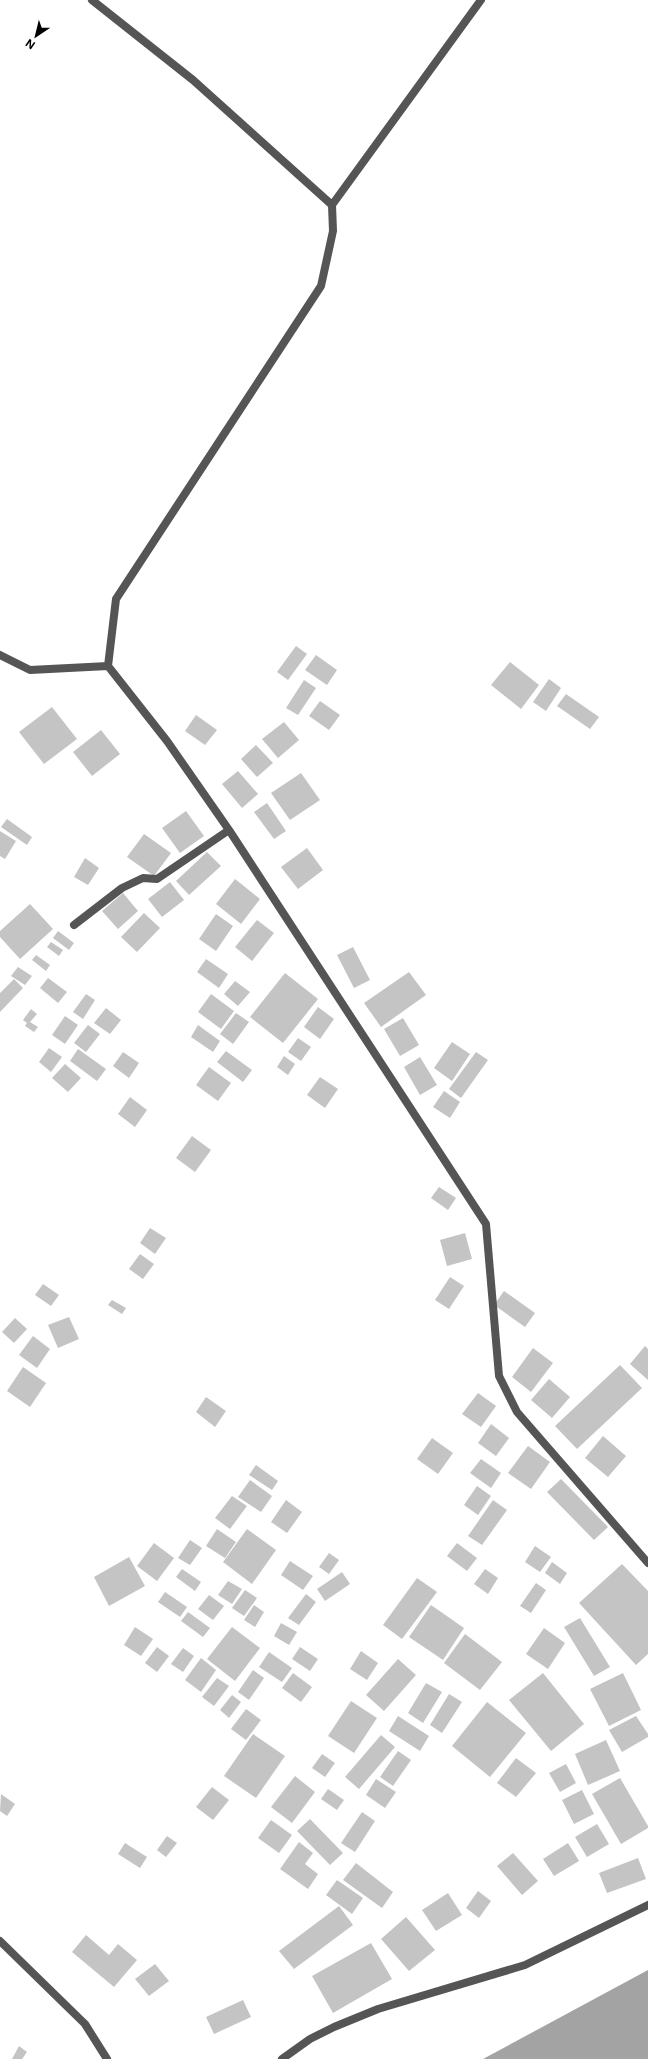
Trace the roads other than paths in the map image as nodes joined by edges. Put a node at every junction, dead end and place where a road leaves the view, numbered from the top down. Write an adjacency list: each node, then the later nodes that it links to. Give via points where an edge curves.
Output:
1 (92, 0): 3 (street, via 193,80)
2 (481, 0): 3 (street)
3 (332, 205): 5 (street, via 333,231 321,286 116,599)
4 (0, 655): 5 (street, via 30,670)
5 (108, 666): 6 (street, via 168,741)
6 (228, 830): 7 (street, via 157,879 143,878 122,888); 8 (street, via 486,1224 499,1376 517,1412)
7 (74, 925)
8 (648, 1563)
9 (648, 1905): 12 (street, via 524,1965 378,2009 342,2024 310,2039)
10 (0, 1940): 11 (street, via 85,2024)
11 (107, 2059)
12 (282, 2059)

